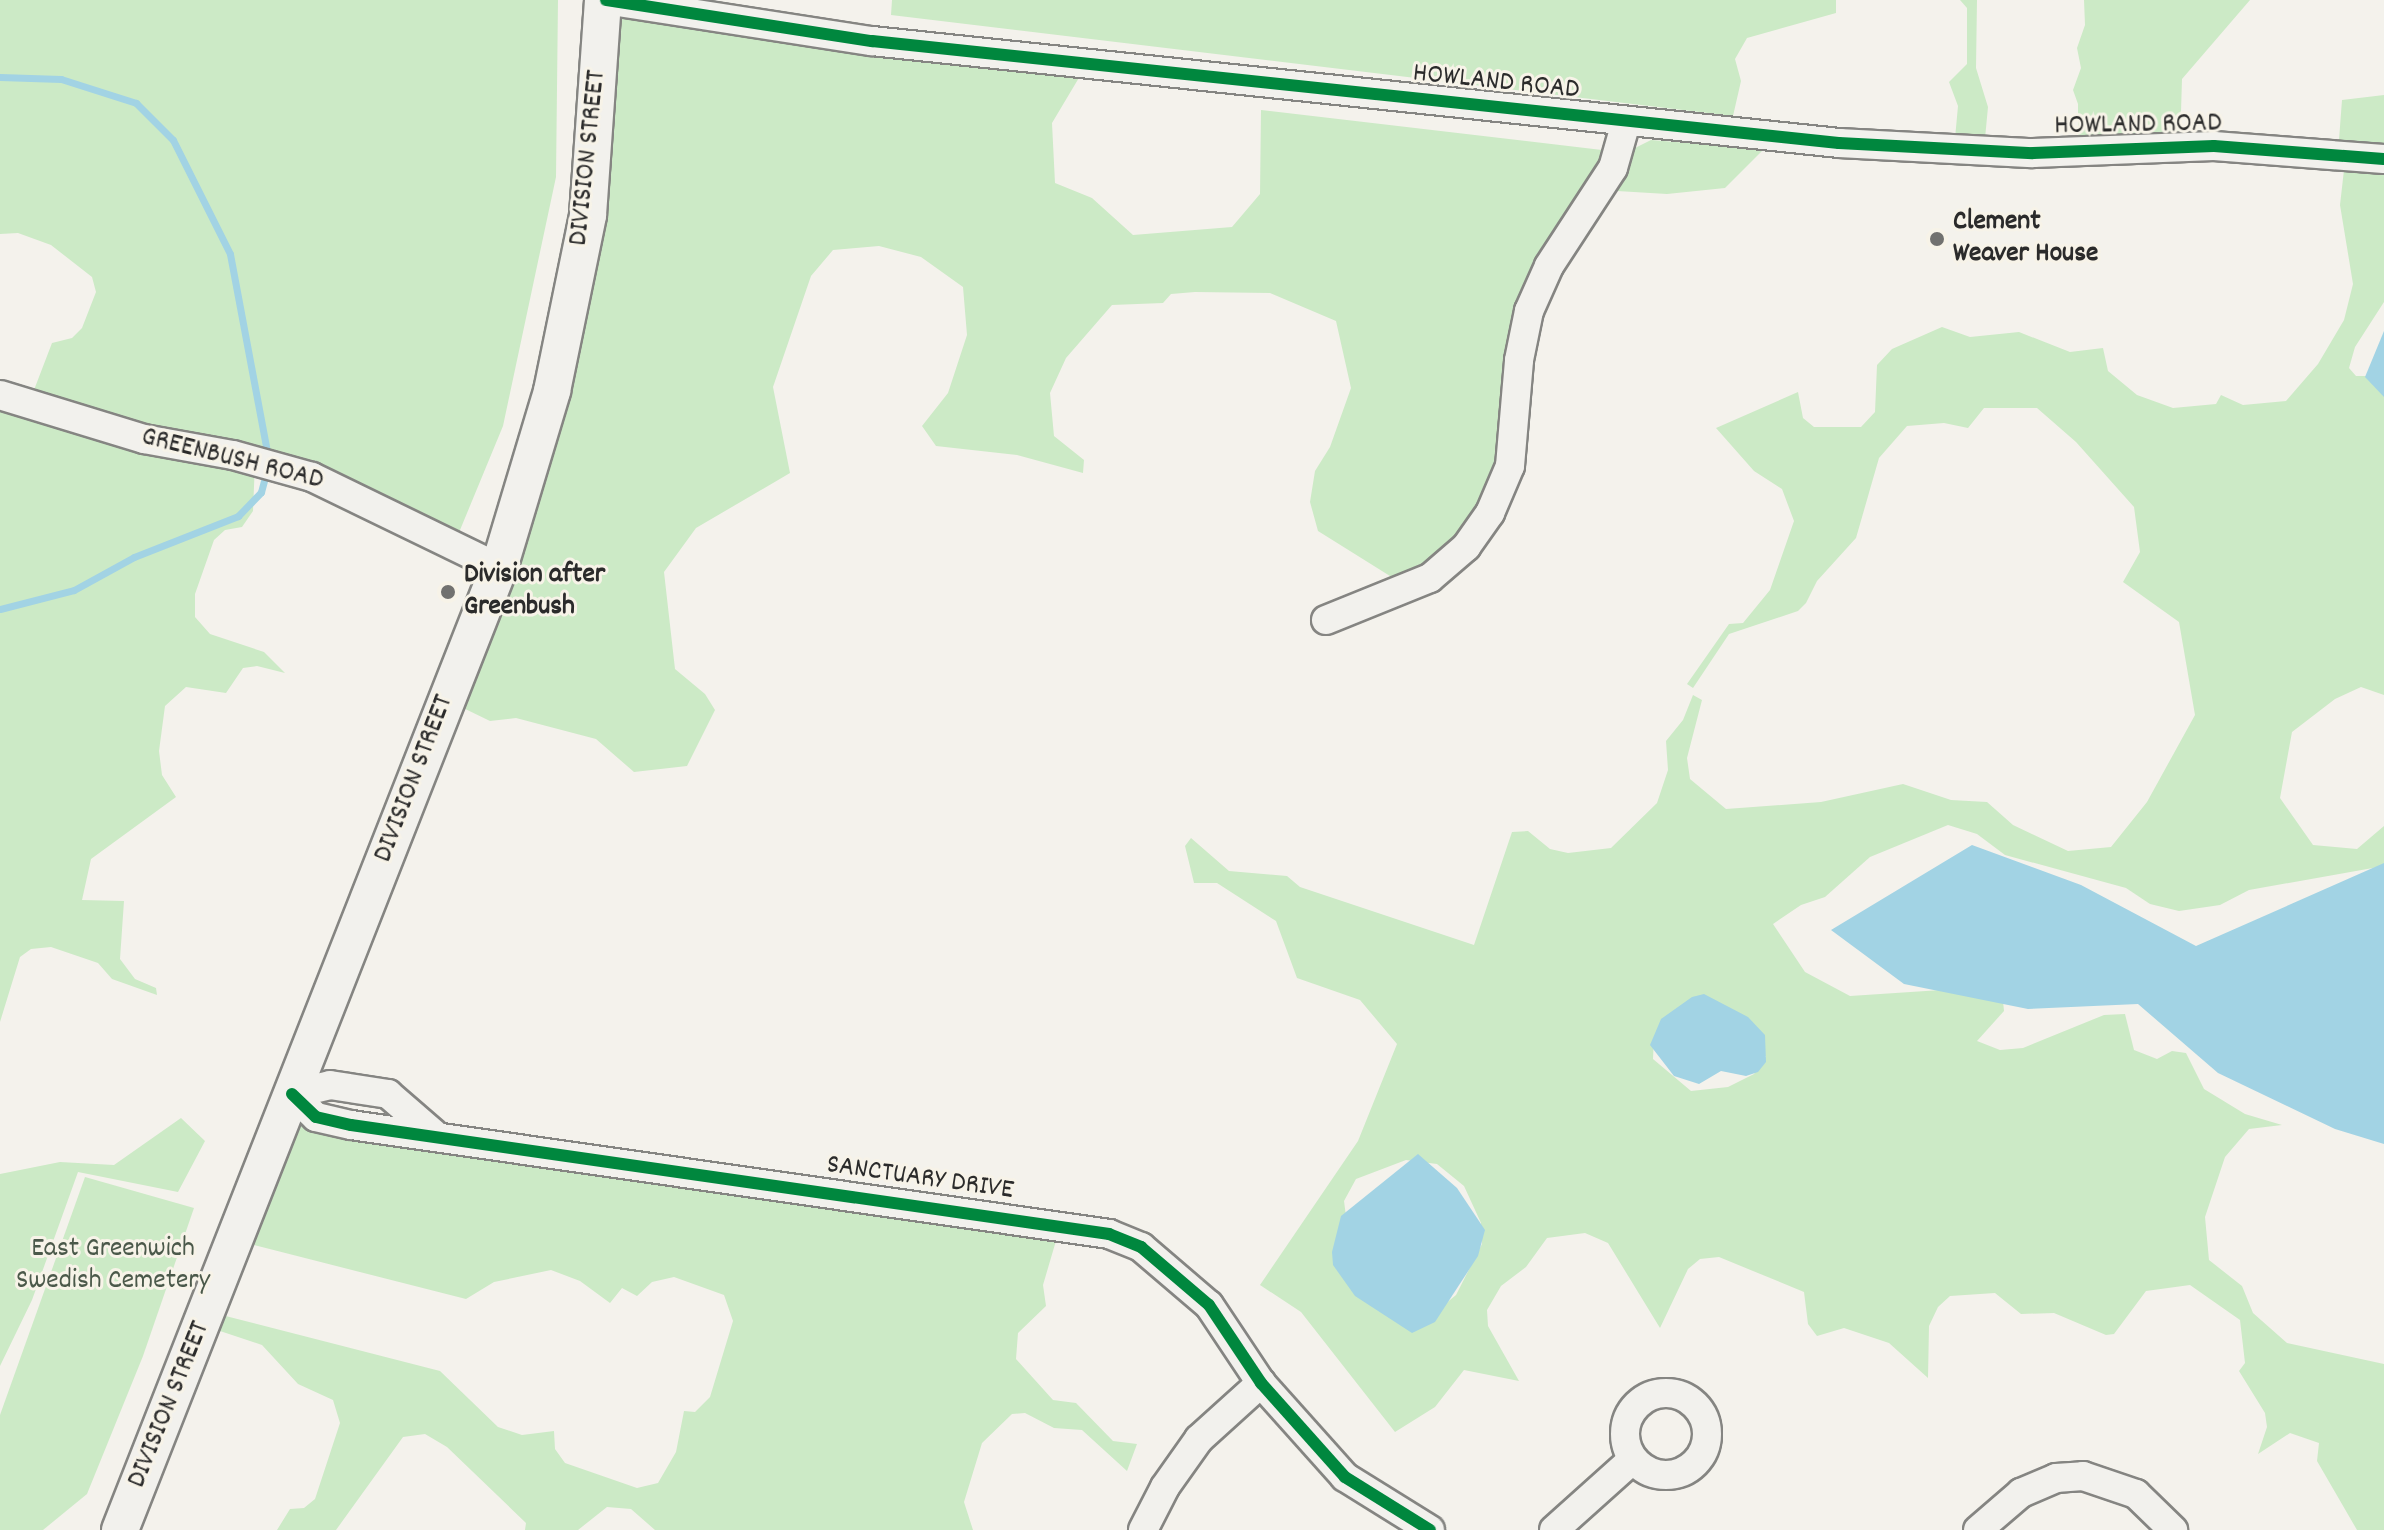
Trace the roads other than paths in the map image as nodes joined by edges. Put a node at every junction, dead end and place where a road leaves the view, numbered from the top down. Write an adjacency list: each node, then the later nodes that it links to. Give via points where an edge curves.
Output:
1 (604, 0): 2 (street, HOWLAND ROAD, via 872,41); 5 (main road, DIVISION STREET, via 588,215 552,391)
2 (1626, 122): 3 (street, HOWLAND ROAD, via 1961,151 2214,146); 6 (street, via 1613,168 1549,266 1529,311 1511,458 1490,513 1466,547 1430,578)
3 (2384, 159)
4 (0, 395): 5 (street, GREENBUSH ROAD, via 144,439 233,455 346,489)
5 (499, 568): 7 (main road, DIVISION STREET)
6 (1326, 620)
7 (292, 1094): 8 (street, SANCTUARY DRIVE, via 316,1117 1109,1234 1152,1255 1209,1305); 10 (main road, DIVISION STREET)
8 (1261, 1383): 11 (street, via 1199,1439); 12 (street, SANCTUARY DRIVE, via 1345,1477)
9 (1633, 1459): 13 (street)
10 (120, 1530)
11 (1143, 1530)
12 (1430, 1530)
13 (1554, 1530)
14 (1978, 1530): 15 (street, via 2021,1493 2056,1478 2083,1476 2136,1494)
15 (2173, 1530)

